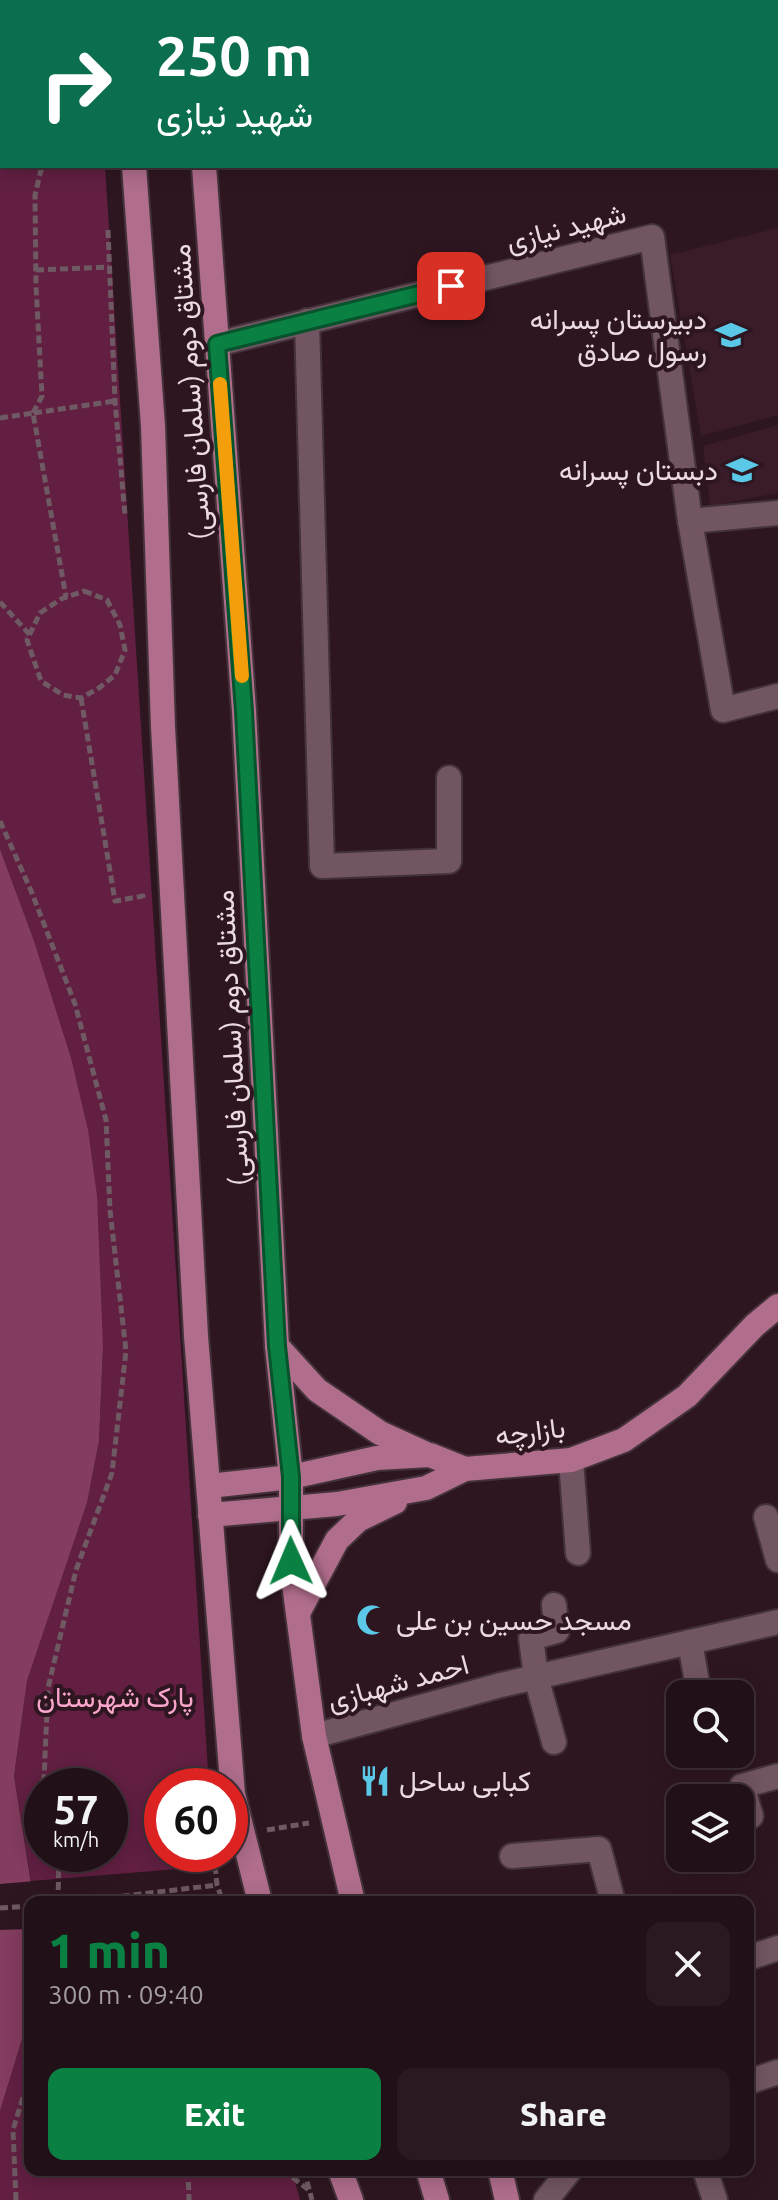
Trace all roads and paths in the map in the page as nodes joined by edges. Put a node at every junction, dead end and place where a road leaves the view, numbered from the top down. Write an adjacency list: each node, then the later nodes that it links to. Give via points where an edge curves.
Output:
1 (42, 168): 5 (path, via 35,195)
2 (134, 168): 27 (main road, مشتاق دوم (سلمان فارسی), via 153,426 163,727 196,1336)
3 (204, 168): 7 (main road, مشتاق دوم (سلمان فارسی))
4 (109, 267): 5 (path)
5 (36, 270): 9 (path, via 42,396)
6 (307, 321): 7 (street, شهید نیازی); 12 (street, شهید نیازی, via 652,237); 18 (street, via 322,866 449,861)
7 (217, 344): 22 (main road, مشتاق دوم (سلمان فارسی), via 244,711)
8 (115, 401): 9 (path)
9 (33, 413): 10 (path); 13 (path)
10 (0, 418)
11 (778, 513): 12 (street)
12 (690, 521): 16 (street, شهید نیازی, via 723,710)
13 (66, 597): 15 (path, via 40,613); 17 (path, via 84,591 107,600 125,650 115,675)
14 (0, 602): 15 (path)
15 (30, 635): 17 (path, via 27,640 41,681 63,695)
16 (778, 696)
17 (81, 698): 20 (path, via 115,901 143,896)
18 (449, 778)
19 (0, 821): 42 (path, via 75,1004 106,1120 126,1351 112,1473 76,1570 48,1688)
20 (143, 910)
21 (778, 1306): 24 (main road, بازارچه, via 687,1396 624,1440)
22 (277, 1346): 23 (main road, via 317,1390 380,1433); 26 (main road, مشتاق دوم (سلمان فارسی))
23 (430, 1455): 25 (main road); 26 (main road, via 377,1458)
24 (571, 1460): 25 (main road, بازارچه); 32 (street)
25 (465, 1469): 28 (main road, بازارچه)
26 (291, 1477): 27 (main road); 29 (main road, مشتاق دوم (سلمان فارسی))
27 (209, 1486): 30 (main road, مشتاق دوم (سلمان فارسی))
28 (426, 1488): 29 (main road, بازارچه); 35 (main road, via 358,1520 337,1540)
29 (290, 1509): 30 (main road, بازارچه); 35 (main road, مشتاق دوم (سلمان فارسی))
30 (210, 1515): 43 (main road, مشتاق دوم (سلمان فارسی))
31 (766, 1517): 33 (street)
32 (578, 1553)
33 (778, 1560)
34 (554, 1605): 38 (street, via 557,1631 531,1638)
35 (298, 1613): 40 (main road, مشتاق دوم (سلمان فارسی))
36 (778, 1622): 37 (street, احمد شهبازی)
37 (690, 1642): 38 (street, احمد شهبازی); 39 (street)
38 (536, 1677): 40 (street, احمد شهبازی); 41 (street)
39 (697, 1680)
40 (314, 1736): 46 (main road, مشتاق دوم (سلمان فارسی))
41 (554, 1742)
42 (44, 1768)
43 (231, 1768)
44 (778, 1776): 45 (street)
45 (749, 1784)
46 (334, 1819): 47 (path); 57 (main road, مشتاق دوم (سلمان فارسی))
47 (248, 1833)
48 (248, 1854): 56 (main road, مشتاق دوم (سلمان فارسی))
49 (512, 1856): 58 (street, via 599,1849)
50 (59, 1872): 53 (path)
51 (216, 1872): 52 (path)
52 (217, 1885): 54 (path); 55 (path)
53 (58, 1896)
54 (124, 1896)
55 (221, 1896)
56 (258, 1896)
57 (352, 1896)
58 (611, 1896)
59 (24, 1906): 60 (path)
60 (0, 1908)
61 (778, 1948): 62 (street)
62 (754, 1956)
63 (778, 2072): 64 (street)
64 (754, 2080)
65 (24, 2094): 75 (path, via 13,2130)
66 (188, 2176): 76 (path)
67 (291, 2176): 74 (path)
68 (306, 2176): 74 (path)
69 (342, 2176): 78 (main road)
70 (430, 2176): 79 (main road)
71 (501, 2176): 80 (main road)
72 (565, 2176): 81 (street)
73 (707, 2176): 82 (street)
74 (310, 2191): 77 (path)
75 (16, 2200)
76 (189, 2200)
77 (312, 2200)
78 (351, 2200)
79 (437, 2200)
80 (507, 2200)
81 (546, 2200)
82 (715, 2200)

